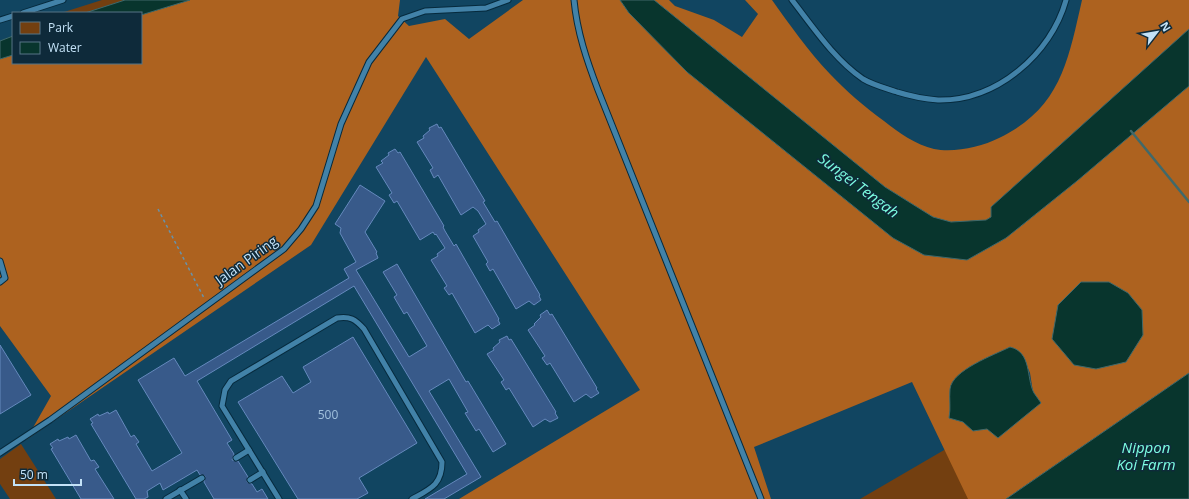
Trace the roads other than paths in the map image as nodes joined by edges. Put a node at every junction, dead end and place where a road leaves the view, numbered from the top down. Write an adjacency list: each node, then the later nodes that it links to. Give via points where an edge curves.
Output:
1 (63, 0): 6 (lane)
2 (508, 0): 12 (lane, Jalan Piring, via 486,8 425,11 402,19 369,62 341,124 316,206 284,249 50,420)
3 (574, 0): 22 (lane, via 576,20 598,90)
4 (792, 0): 5 (lane, via 832,51 864,79 903,94 939,100 970,96 1009,77 1021,68 1043,47 1058,22)
5 (1066, 0)
6 (26, 12)
7 (12, 16): 8 (lane)
8 (0, 20)
9 (0, 261): 10 (lane, via 5,278)
10 (1, 282)
11 (248, 450): 13 (lane); 14 (lane); 21 (lane, via 222,406 225,390 231,381 337,318 347,317 356,320 364,329 442,462 442,472 436,484)
12 (0, 453)
13 (236, 458)
14 (263, 472): 16 (lane); 20 (lane)
15 (202, 478): 17 (lane)
16 (250, 480)
17 (180, 490): 18 (lane); 19 (lane)
18 (166, 499)
19 (186, 499)
20 (279, 499)
21 (412, 499)
22 (761, 499)

